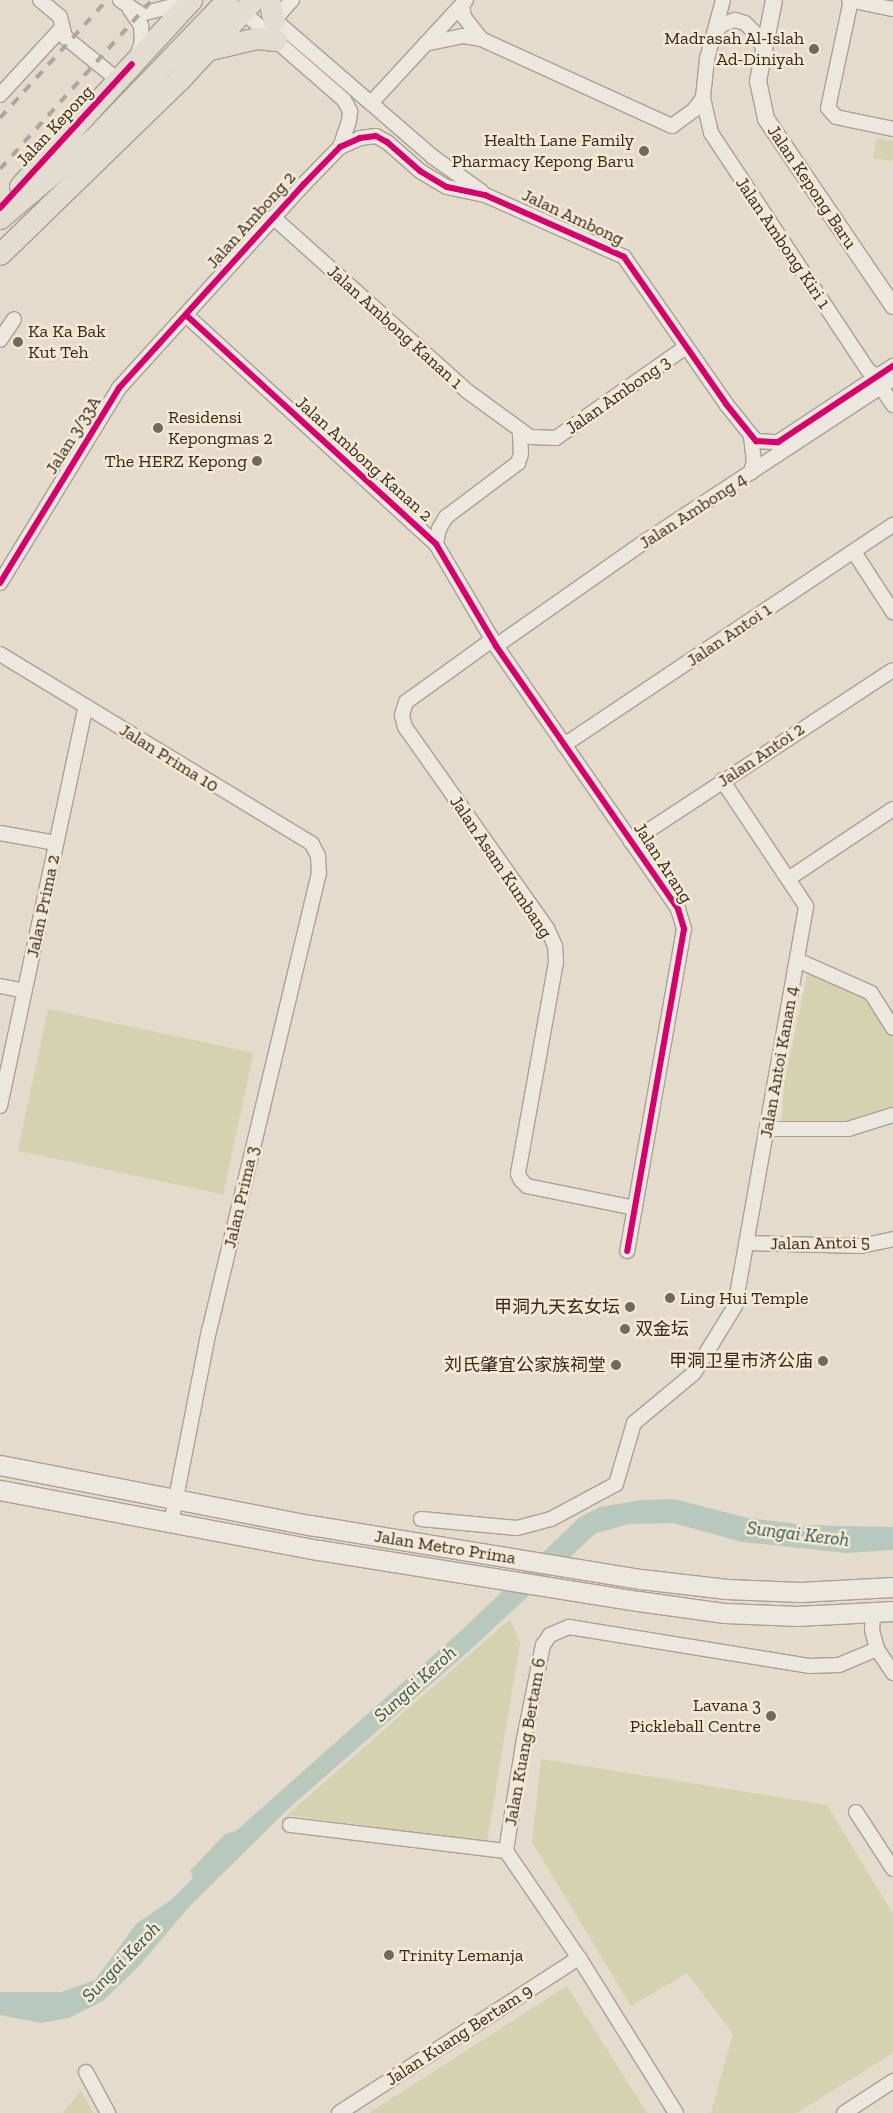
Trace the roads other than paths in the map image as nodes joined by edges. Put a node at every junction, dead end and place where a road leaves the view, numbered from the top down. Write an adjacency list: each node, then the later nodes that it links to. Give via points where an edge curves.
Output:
1 (40, 0): 12 (street, via 60,16)
2 (191, 0): 7 (street, via 148,14 136,13); 18 (main road, Jalan Kepong)
3 (292, 0): 11 (street)
4 (774, 0): 17 (street, Jalan Kepong Baru)
5 (850, 0): 10 (street); 23 (street, via 828,108 836,117)
6 (723, 1): 13 (street, Jalan Ambong Kiri 1)
7 (122, 2): 18 (street, via 138,18 143,32)
8 (243, 2): 11 (street, Jalan Ambong); 11 (street, Jalan Ambong); 16 (main road); 28 (main road)
9 (464, 2): 14 (street, via 464,17); 15 (street)
10 (893, 9)
11 (273, 20): 16 (main road, via 257,38); 22 (street, Jalan Ambong); 24 (street, Jalan Ambong, via 344,100 350,111)
12 (61, 30): 19 (street, via 65,37); 20 (street)
13 (713, 36): 17 (street, via 722,25 735,20 745,23 755,33); 21 (street, Jalan Ambong Kiri 1)
14 (481, 39): 15 (street, via 446,38); 21 (street, via 672,126)
15 (425, 44): 22 (street)
16 (206, 50): 29 (main road)
17 (765, 51): 30 (street, Jalan Kepong Baru, via 758,81 766,120)
18 (132, 64): 19 (main road, Jalan Kepong)
19 (118, 80): 26 (main road, Jalan Kepong)
20 (0, 95)
21 (703, 98): 36 (street, Jalan Ambong Kiri 1, via 705,116 720,148 868,370)
22 (371, 103): 25 (street, Jalan Ambong, via 433,156)
23 (893, 129)
24 (340, 147): 25 (street, Jalan Ambong, via 376,136 447,187); 27 (street, Jalan Ambong 2)
25 (486, 195): 34 (street, Jalan Ambong, via 624,257)
26 (0, 208)
27 (273, 217): 31 (street, Jalan Ambong 2); 38 (street, Jalan Ambong Kanan 1, via 466,392)
28 (0, 218)
29 (0, 254)
30 (893, 306)
31 (186, 315): 42 (street, Jalan Ambong Kanan 2); 44 (street, Jalan 3/33A, via 119,388)
32 (14, 319): 33 (street)
33 (0, 340)
34 (686, 347): 38 (street, Jalan Ambong 3, via 556,438 542,439); 39 (street, Jalan Ambong)
35 (893, 366): 36 (street, Jalan Ambong 4)
36 (885, 380): 37 (street); 39 (street, Jalan Ambong 4, via 784,439 768,444); 40 (street, Jalan Ambong 4)
37 (893, 405)
38 (520, 432): 42 (street, via 518,462 446,518 439,528)
39 (751, 437): 40 (street, via 754,460)
40 (751, 473): 46 (street, Jalan Ambong 4)
41 (893, 525): 43 (street, Jalan Antoi 1)
42 (436, 544): 46 (street, Jalan Ambong Kanan 2)
43 (854, 552): 45 (street); 50 (street, Jalan Antoi 1)
44 (0, 583)
45 (893, 612)
46 (494, 643): 50 (street, Jalan Arang); 65 (street, Jalan Asam Kumbang, via 406,702 402,715 405,727 547,928 555,946 556,962 518,1174 527,1186)
47 (0, 654): 49 (street, Jalan Prima 10)
48 (893, 670): 51 (street, Jalan Antoi 2)
49 (86, 706): 55 (street, Jalan Prima 2); 56 (street, Jalan Prima 10, via 312,844 318,856)
50 (564, 744): 54 (street, Jalan Arang)
51 (722, 780): 54 (street, Jalan Antoi 2); 57 (street, Jalan Antoi Kanan 4)
52 (891, 814): 57 (street)
53 (0, 833): 55 (street)
54 (632, 842): 65 (street, Jalan Arang, via 678,910 684,929)
55 (56, 843): 60 (street, Jalan Prima 2)
56 (320, 873): 71 (street, Jalan Prima 3, via 209,1330)
57 (788, 879): 58 (street, Jalan Antoi Kanan 4, via 806,906)
58 (797, 960): 61 (street, via 871,993); 64 (street, Jalan Antoi Kanan 4)
59 (0, 986): 60 (street)
60 (25, 991): 62 (street, Jalan Prima 2)
61 (893, 1028)
62 (0, 1106)
63 (893, 1115): 64 (street, via 848,1129)
64 (767, 1129): 67 (street, Jalan Antoi Kanan 4)
65 (635, 1208): 68 (street, Jalan Arang)
66 (893, 1239): 67 (street, Jalan Antoi 5, via 861,1246)
67 (746, 1243): 72 (street, Jalan Antoi Kanan 4, via 735,1306 694,1373 634,1423 616,1484 551,1519 517,1528)
68 (627, 1251)
69 (0, 1465): 71 (main road, Jalan Metro Prima)
70 (0, 1490): 73 (main road, Jalan Metro Prima)
71 (176, 1500): 73 (street, Jalan Prima 3); 74 (main road, Jalan Metro Prima, via 641,1579 726,1590 800,1592)
72 (421, 1519)
73 (171, 1523): 76 (main road, Jalan Metro Prima, via 638,1602 744,1614)
74 (893, 1587)
75 (893, 1611): 76 (main road, Jalan Metro Prima)
76 (873, 1613): 77 (street, via 872,1630)
77 (877, 1649): 78 (street); 81 (street, Jalan Kuang Bertam 6, via 839,1665 809,1666 569,1627 559,1630 550,1635 540,1655)
78 (893, 1673)
79 (856, 1812): 82 (street)
80 (290, 1825): 81 (street)
81 (506, 1851): 83 (street, Jalan Kuang Bertam 6)
82 (893, 1869)
83 (579, 1958): 87 (street, Jalan Kuang Bertam 9); 88 (street, Jalan Kuang Bertam 6)
84 (86, 2072): 86 (street)
85 (893, 2081): 89 (street)
86 (108, 2113)
87 (340, 2113)
88 (676, 2113)
89 (844, 2113)

